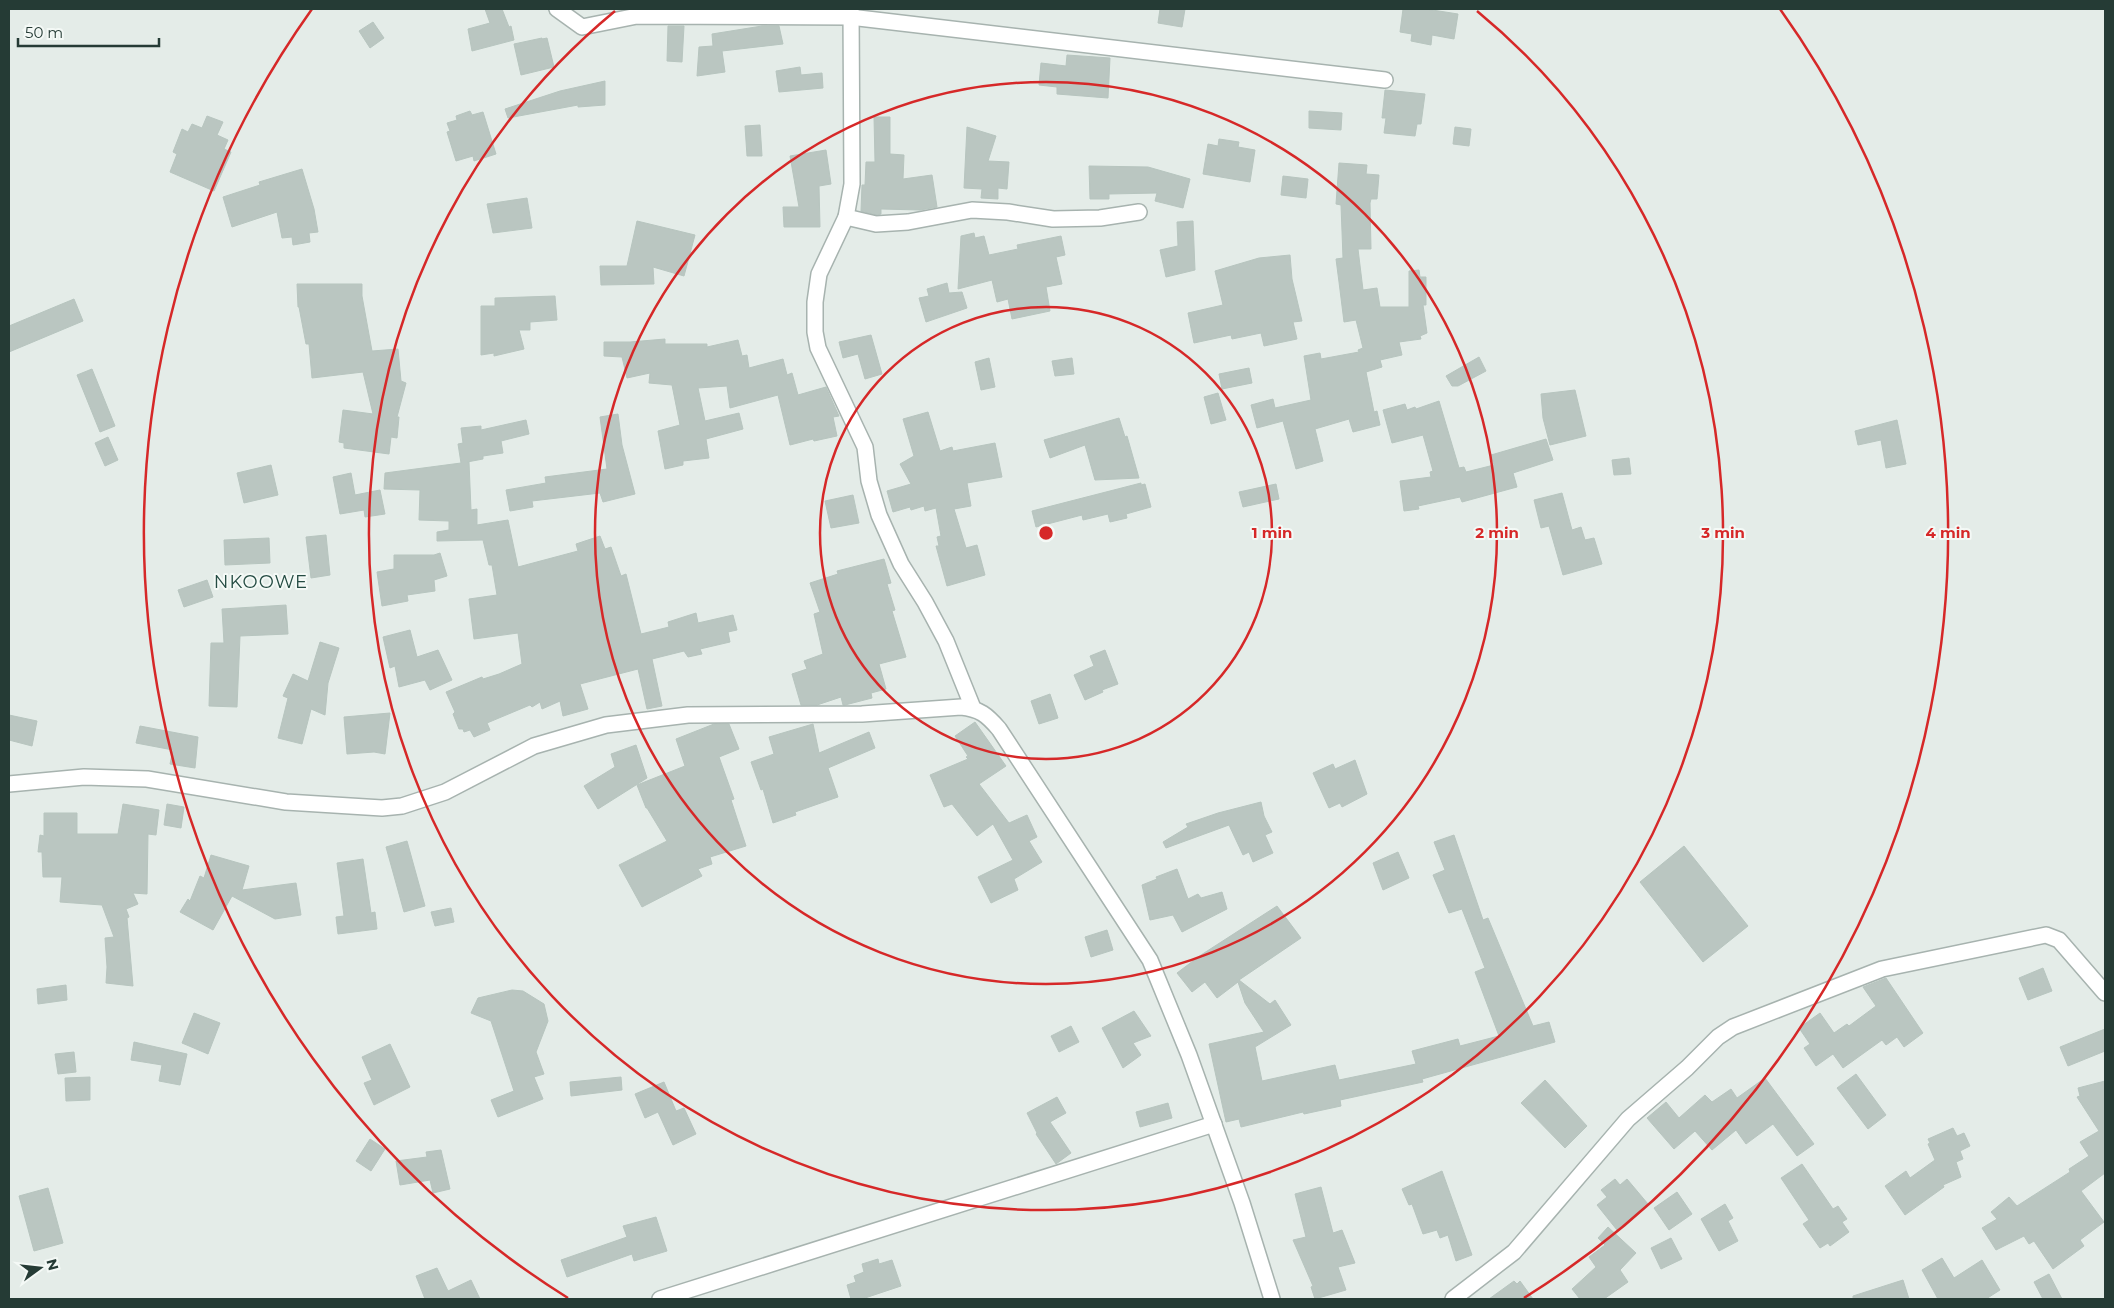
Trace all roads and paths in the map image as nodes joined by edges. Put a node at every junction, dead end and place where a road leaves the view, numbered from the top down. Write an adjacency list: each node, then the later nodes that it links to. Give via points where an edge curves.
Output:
1 (557, 9): 2 (street, via 582,27 637,16)
2 (850, 13): 3 (street); 5 (street, via 852,184)
3 (1385, 80)
4 (1140, 212): 5 (street, via 1100,218 1054,219 972,210 908,222 876,224)
5 (846, 217): 6 (street, via 819,274 815,302 818,348 865,447 869,481 879,515 901,564 946,641)
6 (973, 708): 7 (street, via 862,714 688,715 606,725 534,746 445,792 402,806 382,808 286,802 147,778 84,776); 9 (street, via 987,716 999,729 1150,960)
7 (9, 784)
8 (2105, 994): 12 (street, via 2060,940 2046,935 1882,969 1733,1027 1628,1119 1514,1252)
9 (1214, 1124): 10 (street); 11 (street)
10 (660, 1299)
11 (1272, 1299)
12 (1453, 1299)

